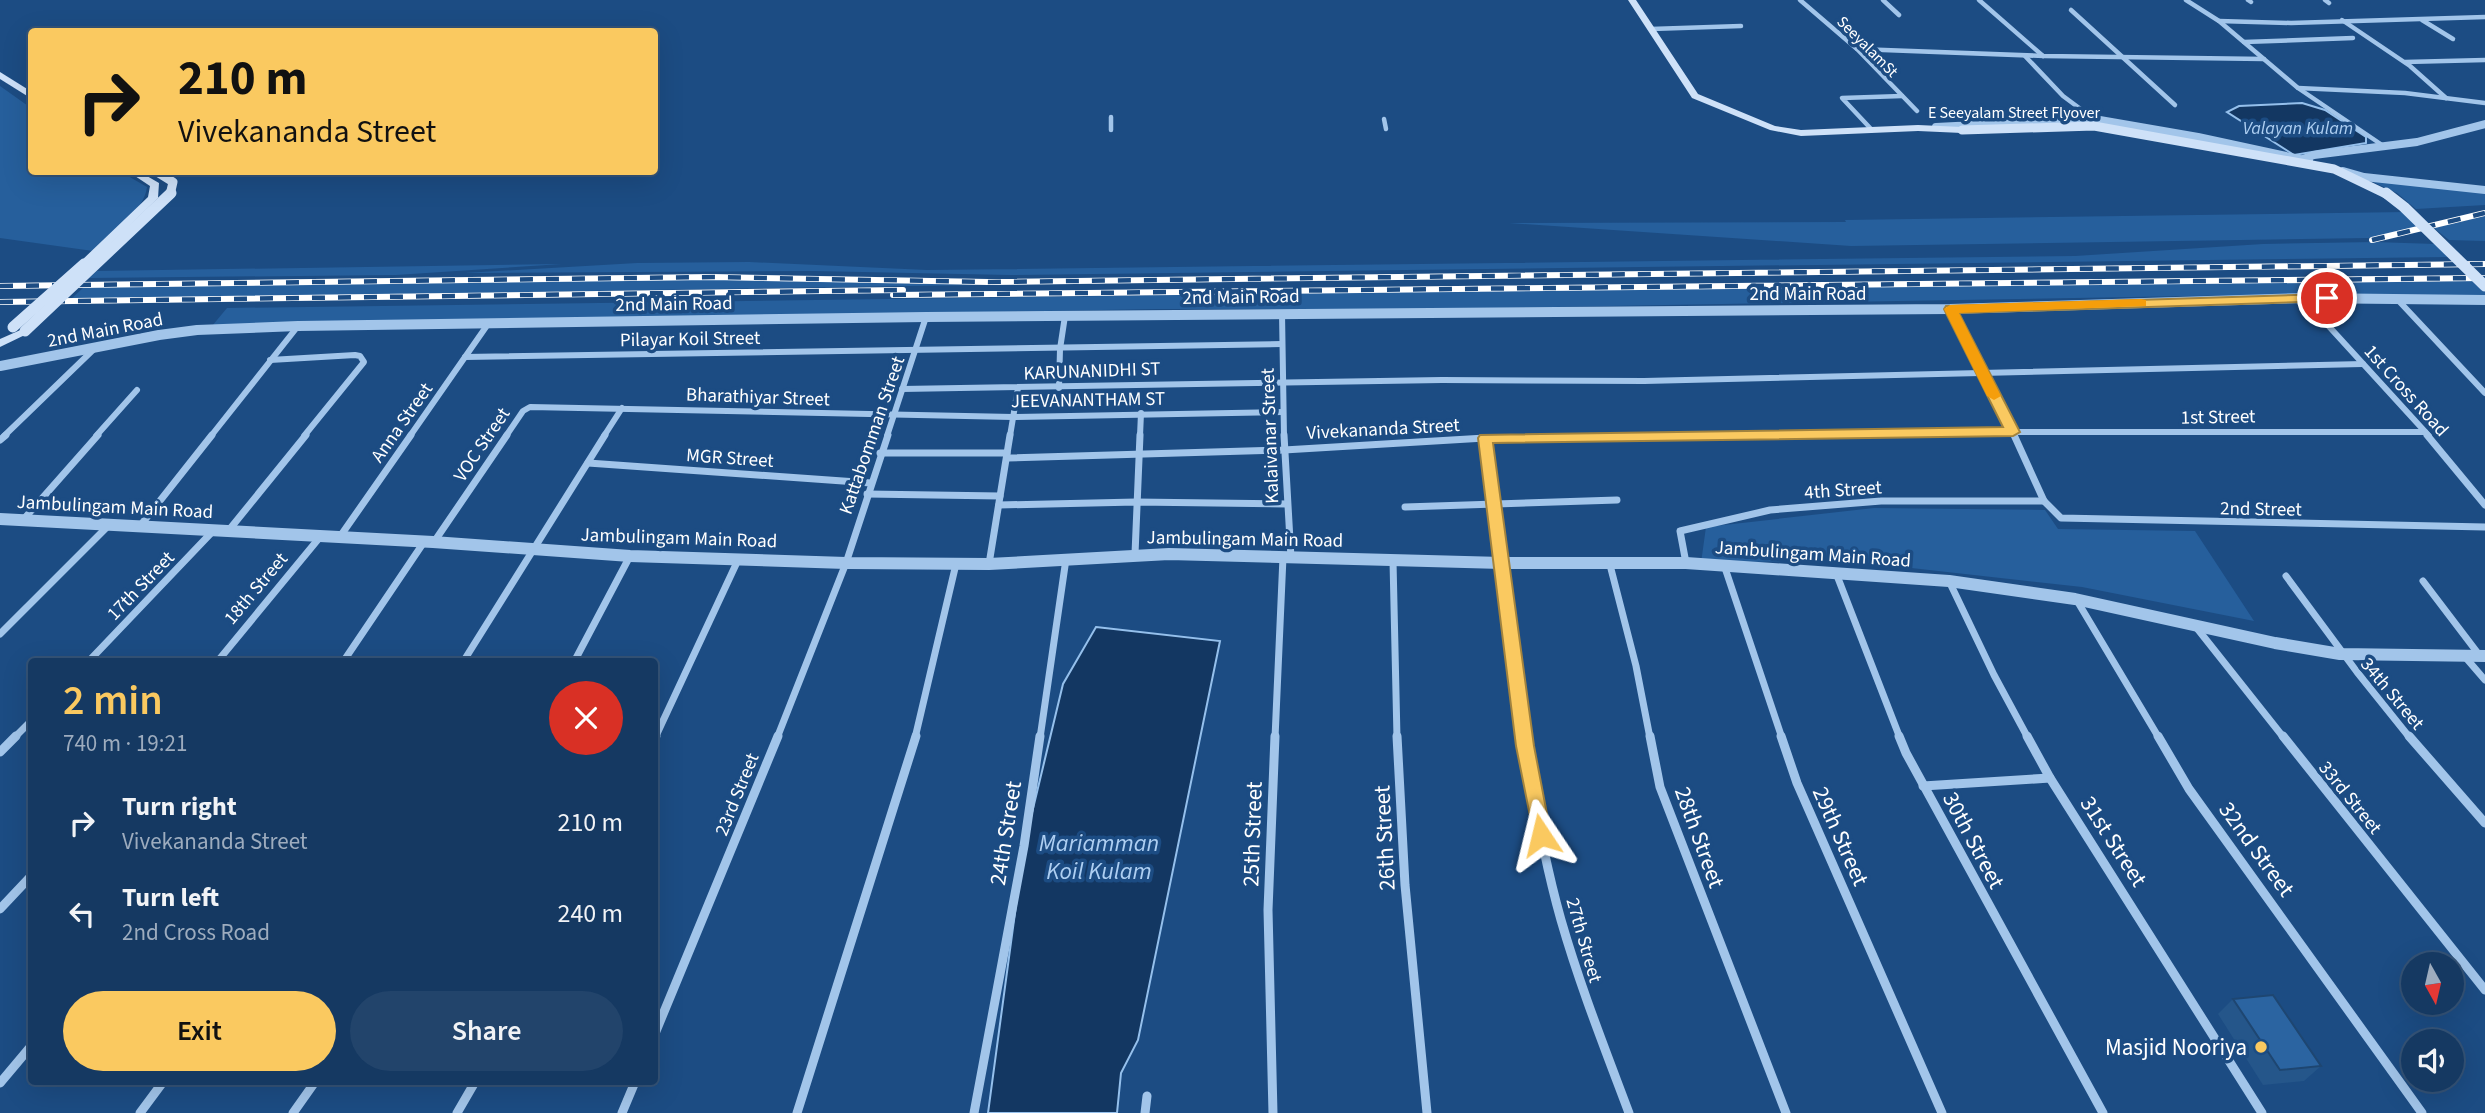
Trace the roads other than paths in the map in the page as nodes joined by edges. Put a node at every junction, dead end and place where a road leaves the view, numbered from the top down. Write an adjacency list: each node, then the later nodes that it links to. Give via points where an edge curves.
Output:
1 (1632, 0): 13 (main road, E Seeyalam Street Flyover)
2 (1800, 0): 17 (street, SeeyalamSt)
3 (1883, 0): 7 (street)
4 (1979, 0): 19 (street)
5 (2186, 0): 11 (street)
6 (2071, 10): 20 (street)
7 (1899, 15)
8 (2485, 17): 10 (street)
9 (2341, 20): 10 (street); 11 (street); 23 (street)
10 (2421, 20): 15 (street)
11 (2219, 21): 16 (street)
12 (1741, 26): 13 (street)
13 (1651, 29): 39 (main road, E Seeyalam Street Flyover, via 1695,96 1773,128 1801,133)
14 (2354, 38): 16 (street)
15 (2453, 39)
16 (2243, 42): 21 (street)
17 (1857, 49): 18 (street); 27 (street, SeeyalamSt)
18 (2024, 55): 19 (street); 34 (street, via 2063,96)
19 (2044, 56): 20 (street)
20 (2121, 58): 21 (street); 30 (street)
21 (2264, 59): 25 (street)
22 (2485, 60): 23 (street)
23 (2404, 62): 28 (street)
24 (0, 75): 26 (main road)
25 (2298, 88): 28 (street); 41 (street)
26 (28, 93)
27 (1902, 96): 31 (street, SeeyalamSt); 39 (street, via 1842,98)
28 (2446, 98): 29 (street)
29 (2485, 103)
30 (2175, 105)
31 (1917, 111)
32 (1111, 117): 38 (street)
33 (1384, 119): 37 (street)
34 (2094, 120): 36 (street); 40 (street)
35 (2485, 124): 41 (street)
36 (1918, 128): 39 (main road, E Seeyalam Street Flyover); 48 (main road, E Seeyalam Street Flyover, bridge, via 2094,126 2334,169 2382,190 2404,207)
37 (1386, 129)
38 (1111, 130)
39 (1872, 130)
40 (2231, 144): 43 (street); 44 (street, via 2247,155 2303,166)
41 (2385, 147): 42 (street)
42 (2335, 152): 43 (street); 44 (street)
43 (2303, 159): 44 (street)
44 (2318, 164): 47 (street, via 2364,177)
45 (138, 175): 58 (main road, bridge, via 155,186 156,193)
46 (162, 175): 58 (main road, bridge, via 173,182 170,195 51,310)
47 (2485, 190)
48 (2485, 286)
49 (2303, 298): 50 (street, 2nd Main Road); 52 (street, 2nd Main Road); 67 (street, 1st Cross Road)
50 (2397, 299): 51 (street, 2nd Main Road); 75 (street)
51 (2485, 300)
52 (1950, 309): 53 (street, 2nd Main Road); 69 (street)
53 (1282, 313): 54 (street, 2nd Main Road); 61 (street, Kalaivanar Street)
54 (1065, 316): 55 (street, 2nd Main Road); 62 (street)
55 (926, 317): 56 (street, 2nd Main Road); 64 (street, Kattabomman Street)
56 (488, 324): 57 (street, 2nd Main Road); 65 (street, Anna Street)
57 (298, 326): 63 (street, 2nd Main Road, via 197,330); 66 (street)
58 (19, 329): 59 (main road); 60 (main road)
59 (0, 334)
60 (0, 343)
61 (1282, 344): 62 (street, Pilayar Koil Street); 70 (street, Kalaivanar Street)
62 (1060, 349): 64 (street, Pilayar Koil Street); 73 (street)
63 (93, 350): 68 (street, 2nd Main Road); 84 (street)
64 (916, 351): 65 (street, Pilayar Koil Street); 71 (street, Kattabomman Street)
65 (465, 357): 109 (street, Anna Street)
66 (270, 359): 105 (street); 107 (street, via 355,355 364,362)
67 (2363, 363): 69 (street, KARUNANIDHI ST); 82 (street, 1st Cross Road)
68 (0, 366)
69 (1984, 373): 70 (street, KARUNANIDHI ST); 81 (street)
70 (1283, 383): 73 (street, KARUNANIDHI ST); 77 (street, Kalaivanar Street)
71 (902, 388): 72 (street, KARUNANIDHI ST); 79 (street, Kattabomman Street)
72 (1018, 388): 73 (street, KARUNANIDHI ST); 80 (street)
73 (1059, 388)
74 (137, 390): 102 (street)
75 (2485, 393)
76 (621, 408): 79 (street, Bharathiyar Street); 89 (street); 110 (street, VOC Street, via 524,409)
77 (1283, 412): 78 (street, JEEVANANTHAM ST); 85 (street, Kalaivanar Street)
78 (1141, 413): 80 (street, JEEVANANTHAM ST); 86 (street)
79 (893, 416): 80 (street, JEEVANANTHAM ST); 87 (street, Kattabomman Street)
80 (1013, 417): 88 (street)
81 (2013, 432): 82 (street, 1st Street); 83 (street, Vivekananda Street); 94 (street)
82 (2424, 432): 98 (street, 1st Cross Road)
83 (1485, 438): 85 (street, Vivekananda Street); 99 (street, 27th Street)
84 (0, 440)
85 (1284, 450): 86 (street, Vivekananda Street); 96 (street, Kalaivanar Street)
86 (1138, 452): 88 (street, Vivekananda Street); 95 (street)
87 (880, 453): 88 (street, Vivekananda Street); 90 (street, Kattabomman Street)
88 (1007, 455): 92 (street)
89 (588, 463): 90 (street, MGR Street); 111 (street)
90 (871, 483): 91 (street, Kattabomman Street)
91 (867, 494): 92 (street); 118 (street, Kattabomman Street)
92 (1000, 496): 97 (street)
93 (1617, 500): 99 (street)
94 (2044, 501): 104 (street, 2nd Street, via 2061,518); 119 (street, 4th Street, via 1881,501 1770,510 1680,531)
95 (1136, 502): 96 (street); 97 (street); 112 (street)
96 (1287, 504): 114 (street, Kalaivanar Street)
97 (999, 505): 121 (street)
98 (2485, 505)
99 (1495, 506): 100 (street); 122 (street, 27th Street)
100 (1405, 507)
101 (1, 520): 102 (street, Jambulingam Main Road)
102 (22, 520): 103 (street, Jambulingam Main Road)
103 (108, 526): 105 (street, Jambulingam Main Road); 131 (street)
104 (2485, 527)
105 (138, 528): 106 (street, Jambulingam Main Road)
106 (214, 530): 107 (street, Jambulingam Main Road); 134 (street, 17th Street)
107 (228, 530): 108 (street, Jambulingam Main Road)
108 (320, 536): 109 (street, Jambulingam Main Road); 135 (street, 18th Street)
109 (339, 538): 110 (street, Jambulingam Main Road)
110 (428, 542): 111 (street, Jambulingam Main Road); 136 (street)
111 (531, 550): 113 (street, Jambulingam Main Road); 137 (street)
112 (1135, 554): 114 (street, Jambulingam Main Road); 115 (street, Jambulingam Main Road)
113 (630, 556): 116 (street, Jambulingam Main Road); 138 (street)
114 (1287, 557): 117 (street, Jambulingam Main Road); 165 (street, 25th Street, via 1268,910)
115 (1066, 558): 121 (street, Jambulingam Main Road); 163 (street, 24th Street, via 1024,846)
116 (738, 560): 118 (street, Jambulingam Main Road); 142 (street)
117 (1393, 561): 122 (street, Jambulingam Main Road); 166 (street, 26th Street, via 1405,885)
118 (846, 563): 120 (street, Jambulingam Main Road); 150 (street, 23rd Street)
119 (1686, 563): 123 (street, Jambulingam Main Road); 124 (street, Jambulingam Main Road)
120 (956, 564): 121 (street, Jambulingam Main Road); 162 (street, via 919,725)
121 (989, 564)
122 (1502, 564): 123 (street, Jambulingam Main Road); 167 (street, 27th Street, via 1525,746 1545,857 1586,1000)
123 (1610, 565): 168 (street, 28th Street, via 1660,787)
124 (1725, 568): 125 (street, Jambulingam Main Road); 169 (street, 29th Street, via 1797,783)
125 (1836, 573): 128 (street, Jambulingam Main Road); 145 (street, 30th Street)
126 (2286, 576): 132 (street, 34th Street)
127 (2423, 581): 133 (street)
128 (1949, 582): 129 (street, Jambulingam Main Road); 144 (street, 31st Street)
129 (2076, 598): 130 (street, Jambulingam Main Road); 172 (street, 32nd Street, via 2189,789)
130 (2193, 624): 132 (street, Jambulingam Main Road); 149 (street, 33rd Street)
131 (0, 634)
132 (2340, 654): 139 (street, Jambulingam Main Road); 146 (street, 34th Street)
133 (2483, 656): 139 (street, Jambulingam Main Road)
134 (92, 658)
135 (220, 658)
136 (346, 658)
137 (465, 658)
138 (576, 658)
139 (2466, 658): 140 (street)
140 (2485, 680)
141 (28, 724): 143 (street)
142 (658, 731)
143 (0, 752)
144 (2050, 778): 145 (street); 171 (street, 31st Street)
145 (1923, 786): 170 (street, 30th Street)
146 (2485, 823)
147 (28, 879): 148 (street)
148 (0, 909)
149 (2485, 990)
150 (658, 1026)
151 (28, 1050): 152 (street)
152 (0, 1083)
153 (161, 1085): 158 (street)
154 (313, 1085): 159 (street)
155 (472, 1085): 160 (street)
156 (634, 1085): 161 (street)
157 (1147, 1096): 164 (street)
158 (140, 1113)
159 (293, 1113)
160 (457, 1113)
161 (622, 1113)
162 (797, 1113)
163 (974, 1113)
164 (1145, 1113)
165 (1273, 1113)
166 (1427, 1113)
167 (1629, 1113)
168 (1786, 1113)
169 (1942, 1113)
170 (2103, 1113)
171 (2262, 1113)
172 (2422, 1113)

